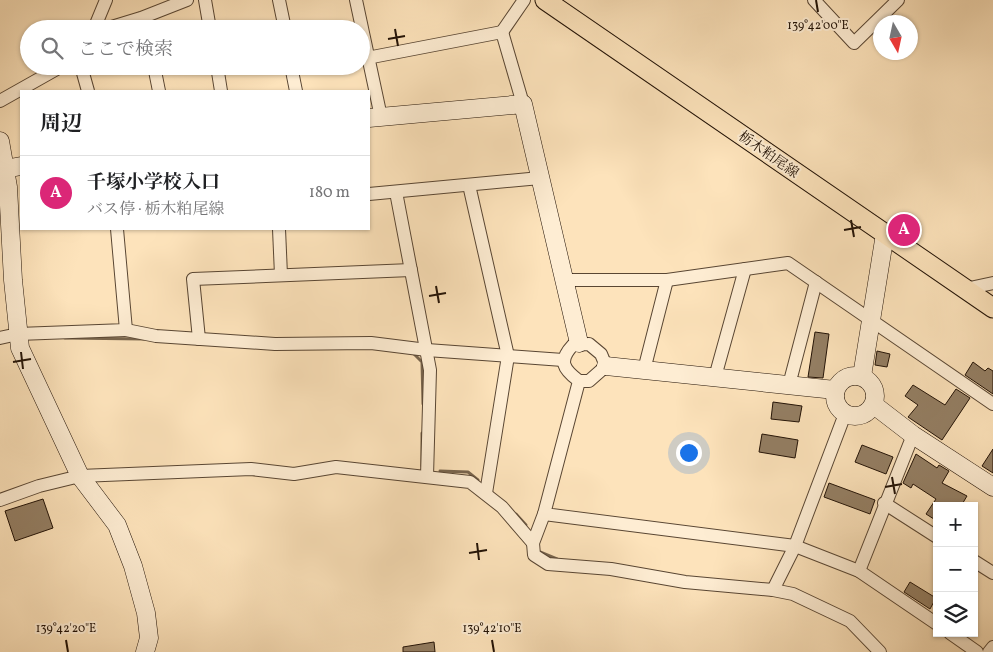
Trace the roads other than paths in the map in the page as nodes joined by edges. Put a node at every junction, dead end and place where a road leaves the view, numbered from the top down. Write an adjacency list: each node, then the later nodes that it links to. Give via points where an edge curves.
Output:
1 (106, 0): 10 (street)
2 (187, 0): 11 (street)
3 (205, 0): 12 (street)
4 (279, 0): 13 (street)
5 (356, 0): 14 (street)
6 (524, 0): 15 (street)
7 (545, 0): 38 (main road, 栃木粕尾線)
8 (814, 0): 9 (street, via 854,43)
9 (898, 0)
10 (98, 20)
11 (152, 20)
12 (208, 20)
13 (282, 20)
14 (360, 20)
15 (502, 32): 16 (street); 28 (street)
16 (370, 57)
17 (46, 75): 27 (street)
18 (84, 75): 23 (street)
19 (156, 75): 24 (street)
20 (218, 75): 25 (street)
21 (293, 75): 26 (street)
22 (369, 75): 29 (street)
23 (88, 90)
24 (159, 90)
25 (221, 90)
26 (296, 90)
27 (0, 101)
28 (523, 104): 29 (street); 32 (street)
29 (375, 117)
30 (0, 141): 31 (street)
31 (13, 167): 50 (street)
32 (540, 178): 33 (street); 42 (street)
33 (469, 185): 34 (street); 55 (street)
34 (396, 192): 35 (street); 40 (street)
35 (370, 194)
36 (117, 230): 49 (street)
37 (279, 230): 41 (street)
38 (885, 234): 46 (main road, 栃木粕尾線); 48 (street)
39 (745, 269): 43 (street); 44 (street, via 788,263); 60 (street)
40 (411, 270): 41 (street); 54 (street)
41 (281, 276): 52 (street, via 193,279)
42 (565, 280): 43 (street); 53 (street)
43 (667, 280): 58 (street)
44 (816, 282): 48 (street); 62 (street)
45 (993, 282): 46 (street)
46 (965, 289): 47 (main road, 栃木粕尾線)
47 (993, 308)
48 (870, 320): 59 (street); 64 (street)
49 (126, 330): 50 (street); 52 (street)
50 (18, 334): 51 (street); 68 (street, via 20,348)
51 (0, 338)
52 (199, 339): 54 (street, via 275,344 371,343)
53 (579, 343): 56 (street, via 565,353); 57 (street, via 589,344 601,354)
54 (426, 350): 55 (street); 69 (street, via 430,370)
55 (508, 356): 56 (street); 71 (street)
56 (563, 360): 61 (street, via 569,374)
57 (606, 366): 58 (street); 61 (street, via 590,381)
58 (644, 370): 60 (street)
59 (862, 376): 63 (street, via 851,375 841,380); 65 (street, via 872,382 876,393)
60 (715, 377): 62 (street)
61 (579, 382): 74 (street)
62 (789, 385): 63 (street)
63 (835, 390): 66 (street, via 838,408)
64 (993, 404)
65 (874, 405): 66 (street, via 856,417); 67 (street)
66 (845, 414): 77 (street)
67 (913, 435): 70 (street); 73 (street)
68 (80, 476): 69 (street, via 251,470 294,474 336,467); 72 (street); 85 (street, via 117,526 133,566 146,613 149,638)
69 (427, 476): 71 (street, via 470,482)
70 (993, 487)
71 (486, 493): 76 (street)
72 (0, 500)
73 (884, 503): 75 (street); 79 (street)
74 (544, 514): 76 (street); 77 (street)
75 (933, 534)
76 (533, 543): 81 (street, via 534,555 548,564)
77 (795, 546): 79 (street); 81 (street)
78 (978, 564): 80 (street)
79 (859, 571): 82 (street)
80 (993, 573)
81 (773, 590): 86 (street, via 793,594 850,621)
82 (933, 621)
83 (956, 637): 87 (street)
84 (993, 647): 88 (street)
85 (145, 652)
86 (880, 652)
87 (977, 652)
88 (989, 652)

